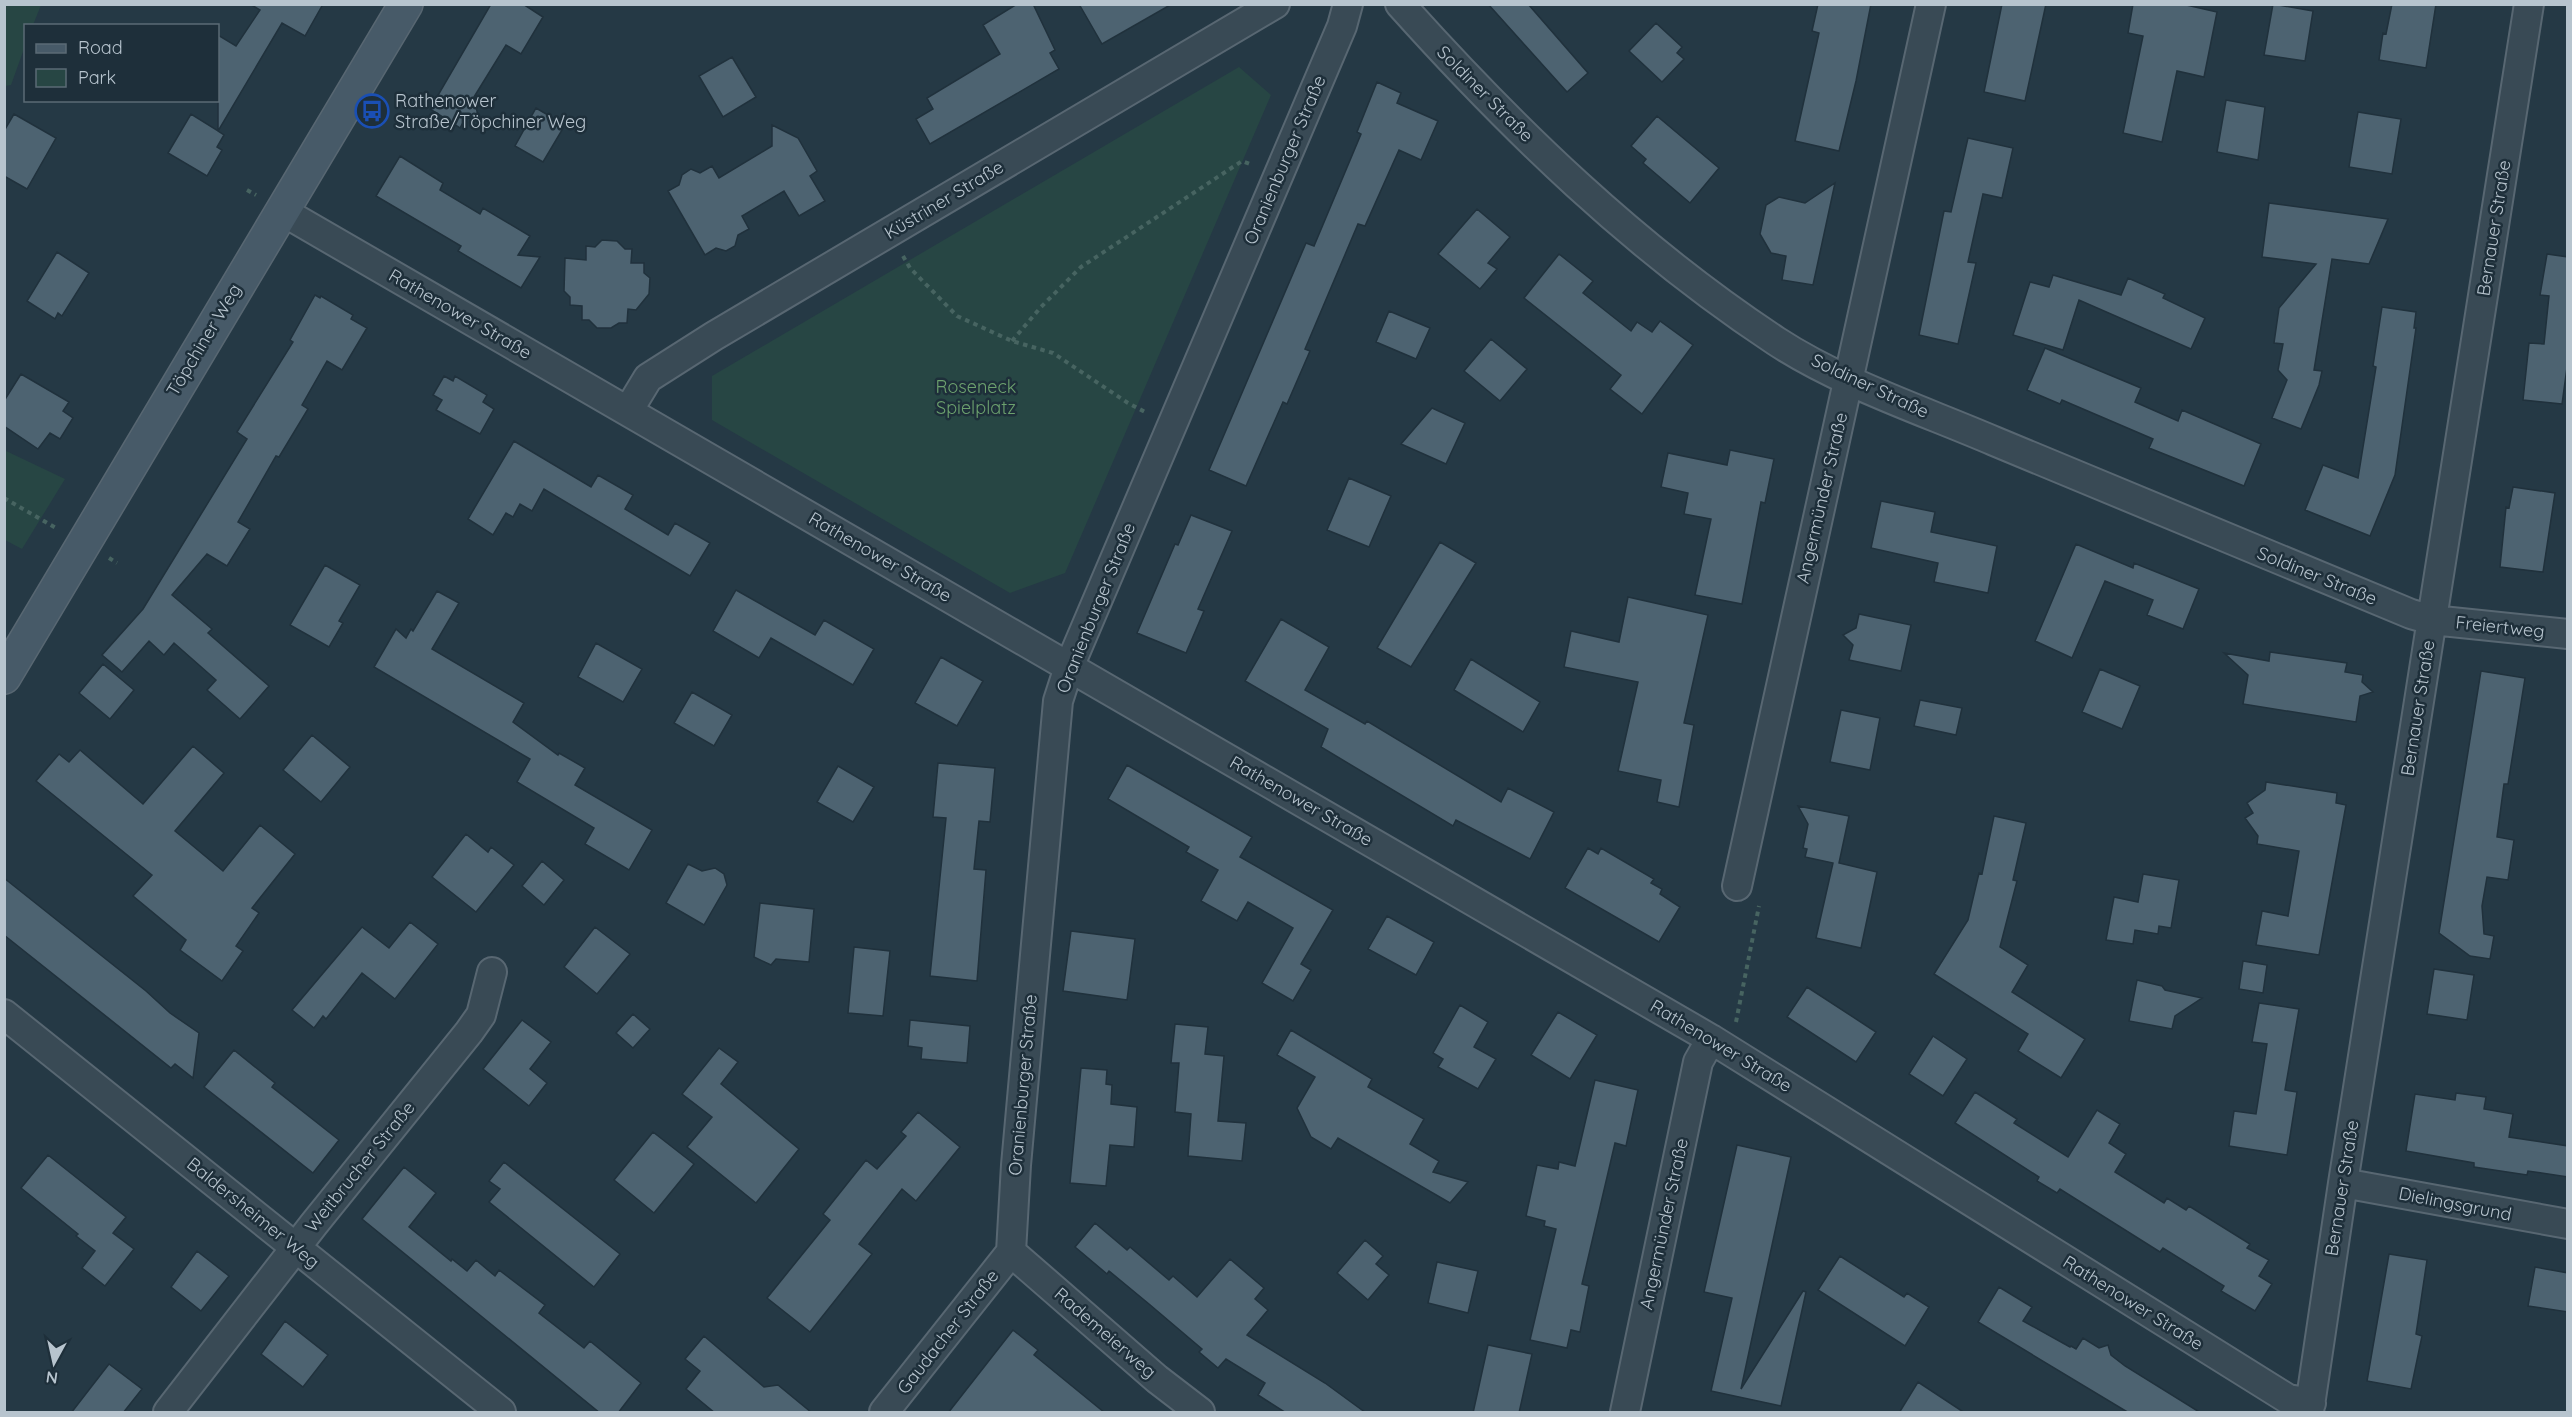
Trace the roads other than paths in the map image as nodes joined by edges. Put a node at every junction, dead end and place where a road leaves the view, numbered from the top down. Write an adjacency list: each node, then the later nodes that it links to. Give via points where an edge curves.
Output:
1 (406, 4): 7 (street, Töpchiner Weg)
2 (1275, 4): 9 (street, Küstriner Straße, via 648,378)
3 (1348, 4): 12 (street, Oranienburger Straße, via 1342,26)
4 (1400, 4): 8 (street, Soldiner Straße, via 1519,130 1675,269 1778,342)
5 (1931, 4): 8 (street, Angermünder Straße)
6 (2529, 4): 10 (street, Bernauer Straße)
7 (282, 211): 9 (street, Rathenower Straße); 13 (street, Töpchiner Weg)
8 (1849, 380): 10 (street, Soldiner Straße, via 2187,523); 14 (street, Angermünder Straße)
9 (628, 411): 12 (street, Rathenower Straße)
10 (2432, 620): 11 (street, Freiertweg); 18 (street, Bernauer Straße)
11 (2568, 634)
12 (1069, 667): 17 (street, Rathenower Straße); 21 (street, Oranienburger Straße, via 1058,701 1054,734)
13 (4, 677)
14 (1748, 891)
15 (492, 972): 20 (street, Weitbrucher Straße, via 481,1015 469,1032)
16 (4, 1014): 20 (street, Baldersheimer Weg)
17 (1723, 1032): 22 (street, Rathenower Straße, via 2288,1399); 27 (street, Angermünder Straße, via 1698,1062)
18 (2343, 1183): 19 (street, Dielingsgrund); 22 (street, Bernauer Straße)
19 (2568, 1224)
20 (295, 1248): 23 (street, Weitbrucher Straße); 24 (street, Baldersheimer Weg)
21 (1011, 1252): 25 (street, Gaudacher Straße); 26 (street, Rademeierweg)
22 (2310, 1408)
23 (168, 1413)
24 (501, 1413)
25 (884, 1413)
26 (1200, 1413)
27 (1625, 1413)

